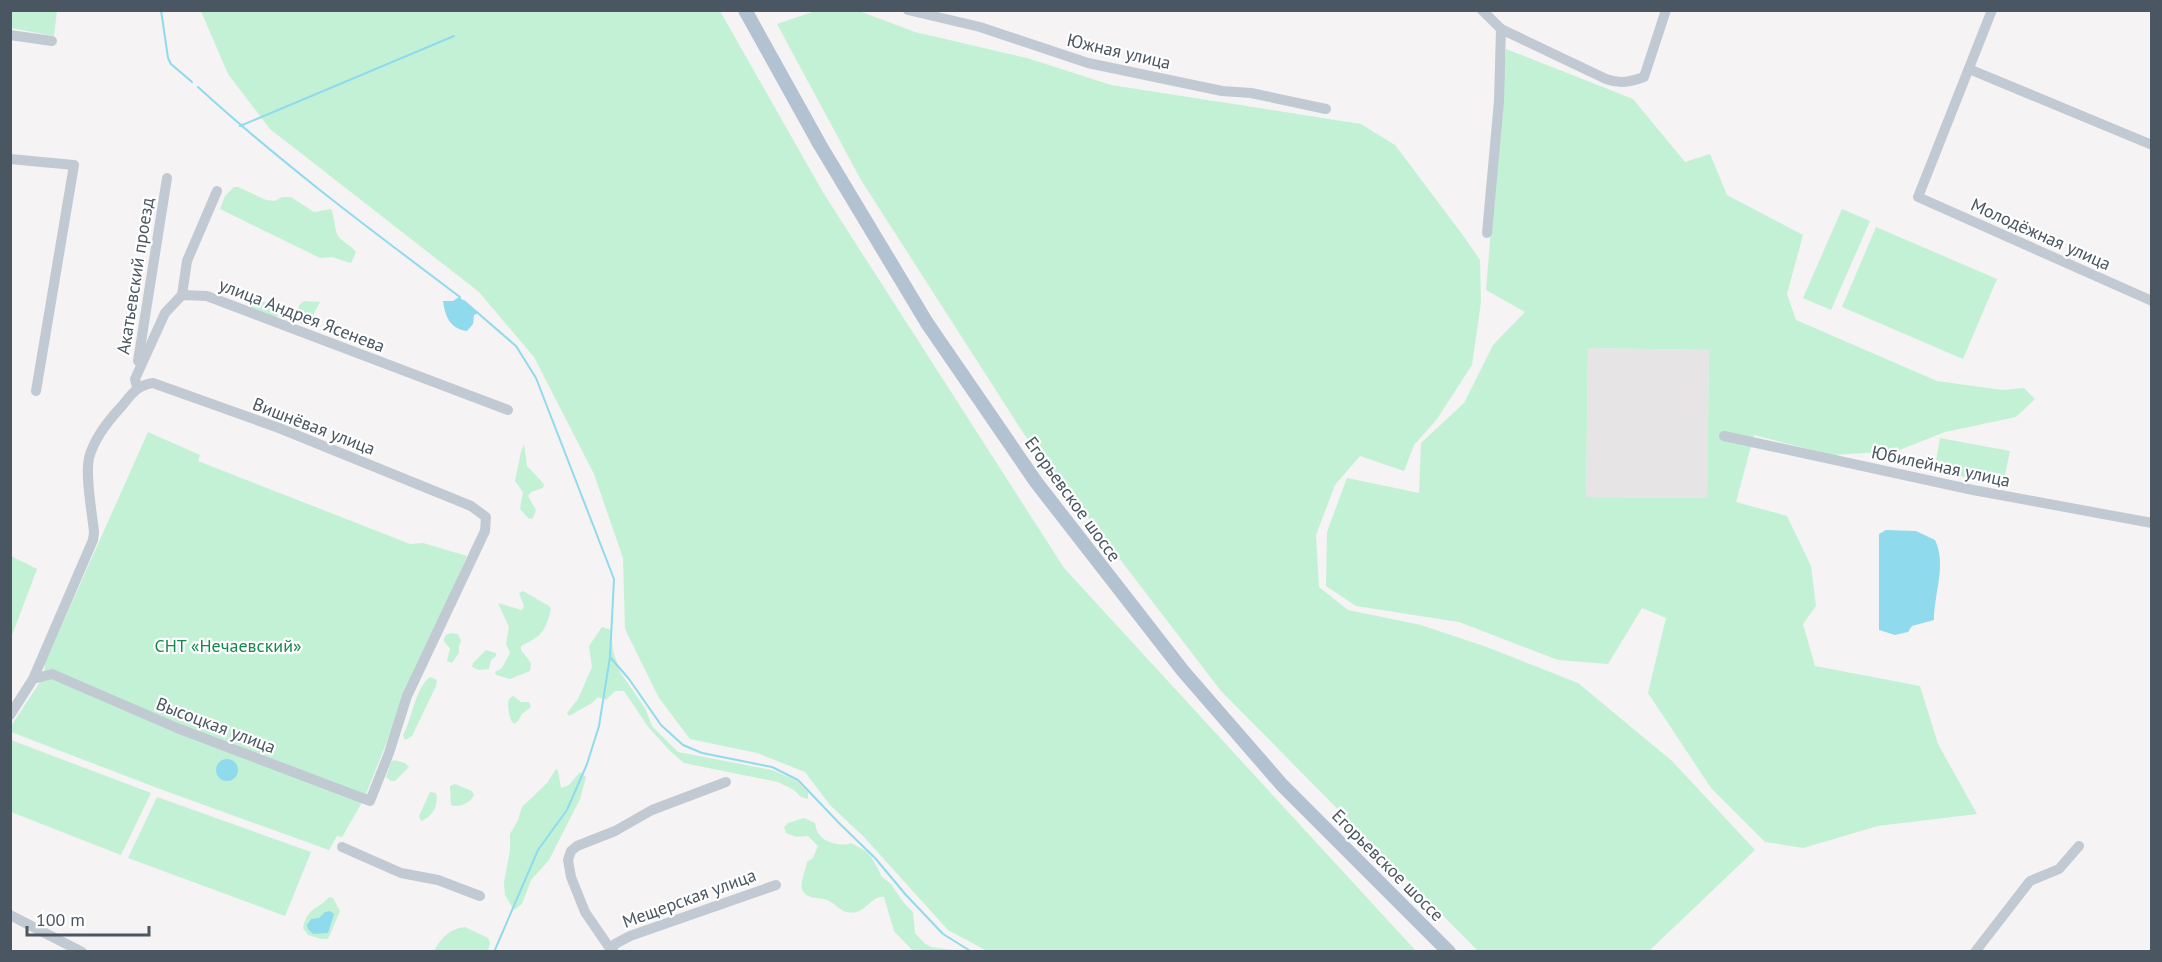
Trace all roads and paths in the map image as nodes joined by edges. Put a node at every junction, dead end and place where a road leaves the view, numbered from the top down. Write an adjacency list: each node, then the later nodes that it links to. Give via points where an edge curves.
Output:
1 (745, 10): 34 (main road, Егорьевское шоссе, via 927,323 1043,492 1183,672 1282,785)
2 (908, 10): 10 (street, Южная улица, via 980,27 1088,63)
3 (1482, 10): 6 (street)
4 (1666, 10): 6 (street, via 1644,77 1628,82 1606,79)
5 (1992, 10): 9 (street)
6 (1501, 29): 15 (street)
7 (10, 35): 8 (street)
8 (52, 41)
9 (1969, 69): 11 (street); 17 (street, Молодёжная улица, via 1918,197)
10 (1326, 110)
11 (2151, 145)
12 (10, 159): 19 (street, via 75,165)
13 (168, 178): 18 (street, Акатьевский проезд)
14 (217, 191): 16 (street, via 187,261)
15 (1487, 233)
16 (182, 295): 18 (street, via 165,313); 20 (street, улица Андрея Ясенева, via 207,296)
17 (2151, 301)
18 (136, 383): 23 (street, via 99,435 90,456 93,540); 26 (street, Вишнёвая улица, via 153,383 279,428 471,506 486,517 485,531 407,696)
19 (36, 391)
20 (508, 410)
21 (1724, 436): 22 (street, Юбилейная улица, via 1973,490)
22 (2151, 523)
23 (33, 679): 24 (street); 26 (street, Высоцкая улица, via 52,675 166,724)
24 (10, 715)
25 (726, 782): 33 (street, Мещерская улица, via 652,810 571,851 571,877 585,912)
26 (370, 801)
27 (2079, 846): 35 (street, via 2059,869 2030,881)
28 (342, 847): 30 (street, via 401,873 438,880)
29 (776, 885): 33 (street, Мещерская улица, via 630,936 615,944)
30 (480, 896)
31 (10, 915): 32 (street)
32 (82, 951)
33 (611, 951)
34 (1449, 951)
35 (1975, 951)

